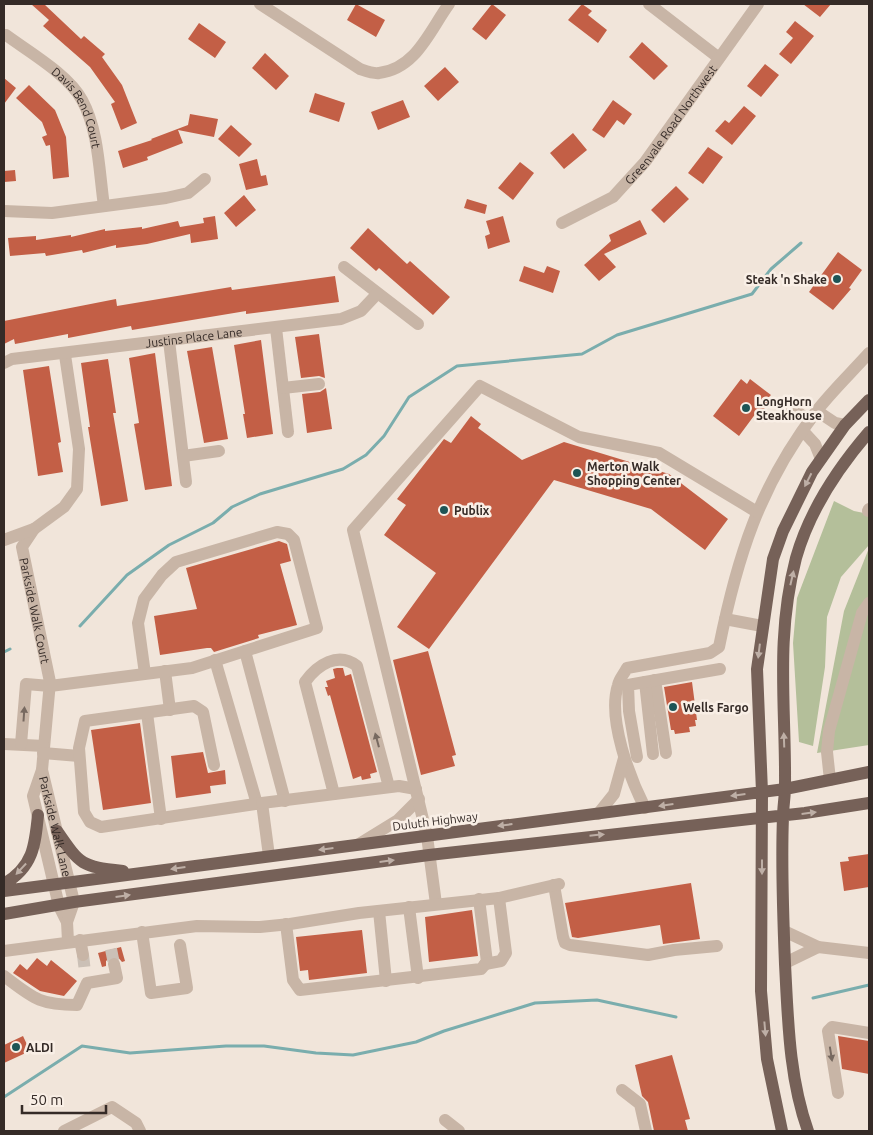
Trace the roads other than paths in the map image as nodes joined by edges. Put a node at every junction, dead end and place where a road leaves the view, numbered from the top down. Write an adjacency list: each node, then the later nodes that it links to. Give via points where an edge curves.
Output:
1 (260, 4): 2 (street, via 360,69 378,74 399,67 416,54)
2 (450, 4)
3 (649, 4): 6 (street)
4 (758, 4): 6 (street, Greenvale Road Northwest)
5 (6, 35): 8 (street, Davis Bend Court, via 66,80 82,99 92,126)
6 (719, 58): 10 (street, Greenvale Road Northwest, via 645,162 613,197)
7 (205, 179): 8 (street, via 188,193)
8 (104, 206): 9 (street, via 52,213)
9 (4, 211)
10 (562, 223)
11 (344, 267): 12 (street)
12 (377, 294): 13 (street); 14 (street, Justins Place Lane, via 361,311 341,320)
13 (418, 324)
14 (276, 328): 15 (street, Justins Place Lane); 20 (street)
15 (169, 341): 17 (street, Justins Place Lane); 28 (street)
16 (869, 353): 23 (street)
17 (65, 354): 18 (street, Justins Place Lane, via 12,359); 32 (street, Parkside Walk Court, via 79,449 77,489 64,507)
18 (4, 363)
19 (319, 384): 20 (street)
20 (283, 388): 25 (street)
21 (869, 400): 24 (main road)
22 (786, 403): 23 (street)
23 (810, 421): 24 (street); 29 (street); 31 (street, via 766,492)
24 (845, 425): 29 (main road)
25 (288, 432)
26 (869, 432): 56 (main road, one-way to 26, via 782,650 790,584 813,517 844,464)
27 (219, 451): 28 (street)
28 (183, 456): 30 (street)
29 (820, 459): 36 (main road, one-way to 36, via 796,503 773,559)
30 (186, 482)
31 (758, 512): 35 (street, via 742,550); 59 (street, via 659,453 580,437 480,386 354,530)
32 (34, 529): 33 (street); 43 (street, Parkside Walk Court, via 22,547)
33 (4, 540)
34 (869, 603): 54 (street, via 862,613 829,731)
35 (725, 619): 36 (street); 50 (street, via 719,647 710,653 627,668 617,686 616,711)
36 (762, 626): 57 (main road, one-way to 57, via 757,669)
37 (245, 651): 38 (street); 41 (street, via 318,628 294,540 288,534 277,532 176,562 162,575 144,599 138,623); 60 (street)
38 (215, 660): 40 (street, via 192,668); 62 (street)
39 (720, 669): 42 (street)
40 (165, 671): 41 (street); 44 (street)
41 (145, 674): 43 (street)
42 (644, 682): 42 (street, via 651,755 629,711 628,685)
43 (50, 686): 47 (street, one-way to 43, via 26,684); 48 (street, Parkside Walk Court)
44 (170, 710): 45 (street); 51 (street, via 194,706 203,712)
45 (147, 713): 49 (street, via 85,722); 68 (street)
46 (4, 744): 47 (street)
47 (21, 744): 48 (street)
48 (44, 750): 49 (street); 52 (street, Parkside Walk Court)
49 (79, 756): 68 (street, via 84,812 90,822 101,827)
50 (624, 758): 63 (street); 64 (street, via 614,794)
51 (214, 765)
52 (42, 770): 65 (street, Parkside Walk Lane, via 33,796); 69 (street, Parkside Walk Lane)
53 (869, 772): 54 (main road, Duluth Highway)
54 (830, 780): 56 (main road, Duluth Highway)
55 (389, 787): 58 (street); 58 (street, one-way to 58, via 356,666 343,658 318,667 305,682); 59 (street, via 398,786)
56 (785, 789): 57 (main road, Duluth Highway); 66 (main road)
57 (762, 792): 63 (main road, Duluth Highway, one-way to 63); 67 (main road)
58 (334, 794): 60 (street)
59 (418, 794): 70 (street); 71 (street, via 398,820)
60 (286, 800): 62 (street)
61 (869, 803): 66 (main road, one-way to 61)
62 (259, 804): 68 (street); 73 (street)
63 (645, 808): 64 (main road, Duluth Highway)
64 (598, 814): 70 (main road, Duluth Highway, one-way to 70)
65 (38, 815): 76 (main road, one-way to 76, via 35,847 26,866); 77 (street, Parkside Walk Lane)
66 (782, 815): 67 (main road); 89 (main road)
67 (762, 818): 72 (main road, one-way to 67); 114 (main road, one-way to 114, via 761,991 768,1059)
68 (161, 819)
69 (57, 832): 74 (main road, via 74,856 89,867); 75 (street, Parkside Walk Lane)
70 (427, 836): 71 (main road, Duluth Highway); 72 (street)
71 (359, 845): 73 (main road, Duluth Highway, one-way to 73)
72 (429, 855): 81 (main road, one-way to 72); 82 (street)
73 (269, 856): 74 (main road, Duluth Highway, one-way to 74)
74 (143, 873): 75 (main road, Duluth Highway)
75 (70, 883): 77 (main road, Duluth Highway); 81 (street, Parkside Walk Lane)
76 (4, 884)
77 (54, 885): 78 (main road, Duluth Highway); 83 (street, Parkside Walk Lane)
78 (4, 892)
79 (499, 898): 80 (street); 94 (street, via 556,884 563,937 570,945 648,955); 102 (street, via 506,953 501,961)
80 (479, 899): 82 (street); 102 (street)
81 (74, 902): 83 (main road); 87 (street)
82 (436, 904): 84 (street)
83 (59, 906): 86 (main road); 87 (street, Parkside Walk Lane)
84 (409, 907): 85 (street); 104 (street)
85 (379, 911): 88 (street); 105 (street)
86 (4, 914)
87 (67, 922): 92 (street)
88 (286, 924): 90 (street, via 197,926); 105 (street, via 294,980 300,990)
89 (784, 931): 95 (street); 100 (main road)
90 (142, 932): 91 (street); 93 (street, via 151,994 187,988)
91 (108, 936): 92 (street); 97 (street)
92 (74, 940): 98 (street); 99 (street)
93 (180, 946)
94 (717, 946)
95 (818, 947): 96 (street); 100 (street)
96 (869, 949)
97 (110, 950)
98 (4, 951)
99 (83, 955)
100 (785, 963): 115 (main road, via 796,1088)
101 (114, 964): 103 (street, via 117,978 86,977 77,1005 52,1005 34,999)
102 (485, 964): 104 (street, via 481,970)
103 (4, 976)
104 (418, 978): 105 (street)
105 (386, 981)
106 (869, 1033): 108 (street, one-way to 108, via 832,1027 828,1031)
107 (622, 1090): 113 (street, via 640,1104)
108 (838, 1093)
109 (445, 1120): 112 (street)
110 (64, 1131): 111 (street, via 112,1107 136,1123)
111 (140, 1131)
112 (459, 1131)
113 (646, 1131)
114 (782, 1131)
115 (808, 1131)

